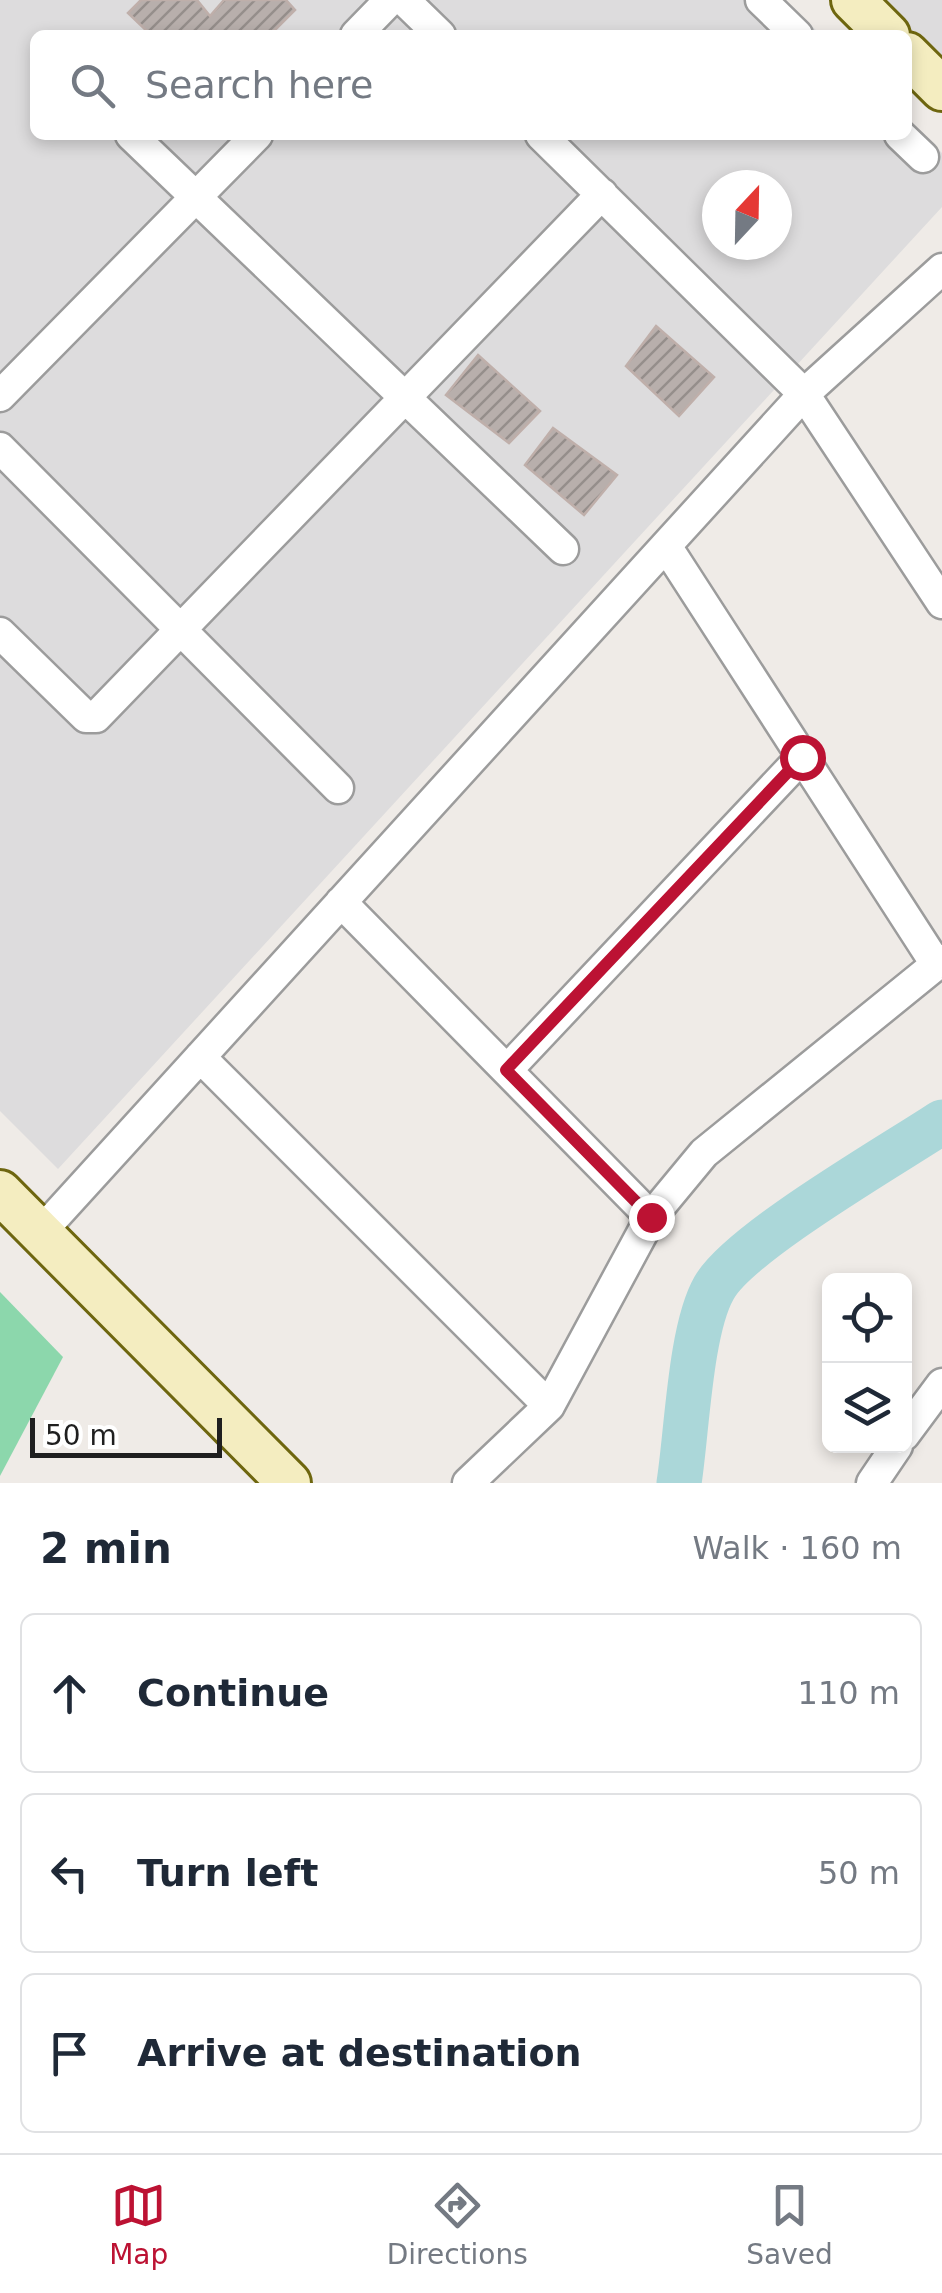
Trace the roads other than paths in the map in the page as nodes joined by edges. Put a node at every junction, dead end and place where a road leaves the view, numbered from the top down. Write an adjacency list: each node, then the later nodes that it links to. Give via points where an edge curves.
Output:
1 (390, 0): 5 (street)
2 (404, 0): 6 (street)
3 (761, 0): 7 (street)
4 (852, 0): 8 (main road)
5 (361, 30)
6 (435, 30)
7 (792, 30)
8 (883, 30)
9 (912, 59): 10 (main road)
10 (942, 89)
11 (136, 140): 17 (street)
12 (252, 140): 17 (street)
13 (546, 140): 16 (street)
14 (905, 140): 15 (street)
15 (923, 157)
16 (602, 194): 19 (street); 21 (street)
17 (196, 197): 20 (street); 21 (street)
18 (942, 269): 19 (street)
19 (804, 394): 23 (street); 25 (street)
20 (0, 396)
21 (405, 398): 24 (street); 26 (street)
22 (0, 448): 26 (street)
23 (666, 546): 28 (street); 30 (street)
24 (563, 549)
25 (942, 602)
26 (182, 631): 27 (street, via 91,720); 29 (street)
27 (0, 633)
28 (802, 757): 31 (street); 33 (street)
29 (338, 788)
30 (341, 902): 32 (street); 33 (street)
31 (939, 962): 35 (street, via 704,1153)
32 (200, 1057): 36 (street); 38 (street)
33 (506, 1070): 35 (street)
34 (0, 1192): 36 (main road)
35 (651, 1217): 38 (street)
36 (40, 1232): 41 (main road)
37 (942, 1384): 39 (street)
38 (550, 1406): 42 (street)
39 (912, 1424)
40 (893, 1453): 43 (street)
41 (289, 1483)
42 (468, 1483)
43 (872, 1483)

